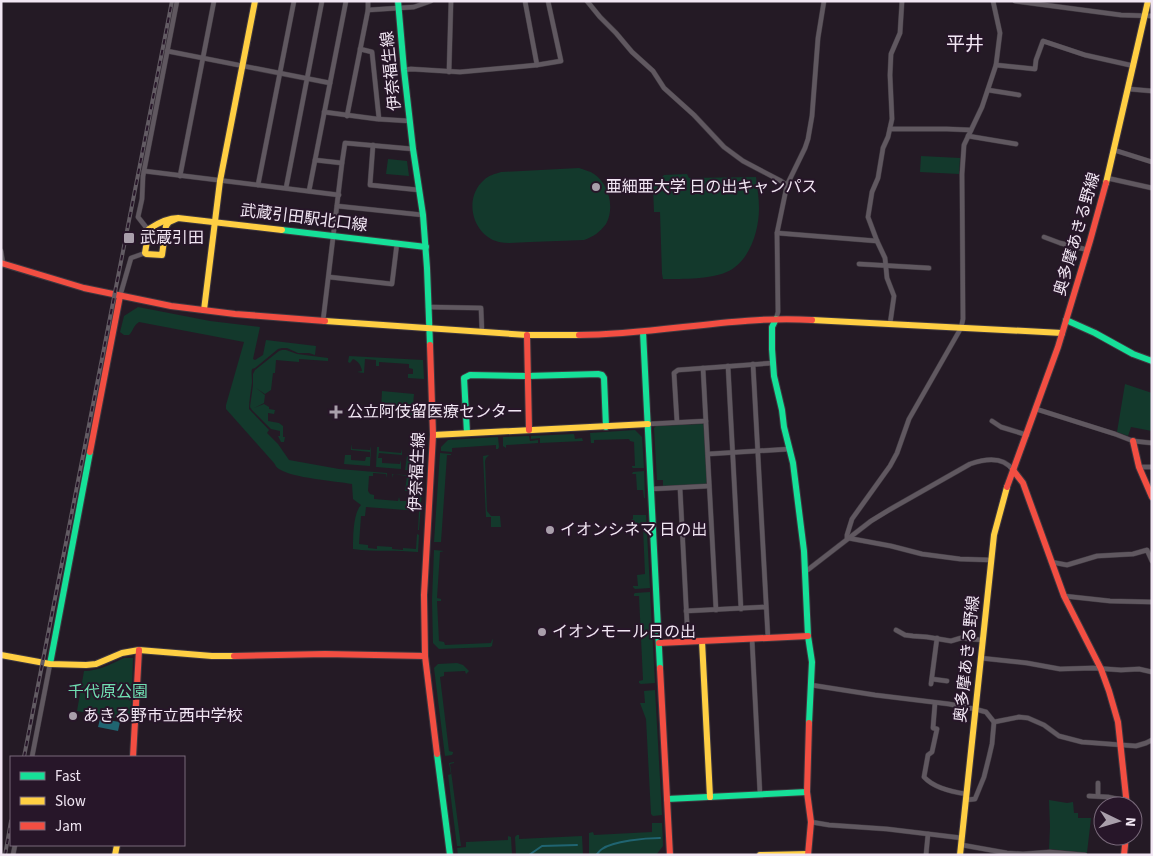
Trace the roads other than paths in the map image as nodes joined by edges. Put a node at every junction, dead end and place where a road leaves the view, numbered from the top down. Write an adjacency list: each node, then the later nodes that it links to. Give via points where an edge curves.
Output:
1 (177, 1): 23 (street)
2 (214, 1): 24 (street)
3 (255, 1): 27 (street)
4 (294, 1): 31 (street)
5 (322, 1): 32 (street)
6 (346, 1): 33 (street)
7 (368, 1): 20 (street)
8 (398, 1): 19 (street, 伊奈福生線)
9 (431, 1): 19 (street)
10 (451, 1): 30 (street)
11 (525, 1): 25 (street)
12 (548, 1): 25 (street, via 561,61)
13 (588, 1): 57 (street, via 664,88 724,147)
14 (824, 1): 57 (street, via 808,139)
15 (902, 1): 42 (street, via 900,33 891,54)
16 (993, 1): 26 (street, via 1000,33)
17 (1015, 1): 21 (street)
18 (1148, 1): 21 (street, 奥多摩あきる野線)
19 (398, 9): 20 (street); 29 (street, 伊奈福生線)
20 (368, 10): 22 (street)
21 (1148, 16): 28 (street, 奥多摩あきる野線)
22 (360, 50): 39 (street); 40 (street, via 372,52)
23 (167, 52): 24 (street); 52 (street)
24 (203, 58): 27 (street); 53 (street)
25 (537, 65): 30 (street)
26 (996, 65): 28 (street, via 1035,69 1043,41); 35 (street)
27 (242, 66): 31 (street); 55 (street)
28 (1134, 66): 34 (street, 奥多摩あきる野線)
29 (404, 70): 30 (street); 41 (street, 伊奈福生線)
30 (449, 72)
31 (280, 73): 32 (street); 56 (street)
32 (307, 78): 33 (street); 58 (street)
33 (330, 83): 38 (street)
34 (1129, 89): 36 (street); 48 (street, 奥多摩あきる野線)
35 (988, 90): 37 (street); 43 (street)
36 (1152, 91)
37 (1019, 95)
38 (324, 112): 39 (street); 49 (street)
39 (348, 116): 40 (street)
40 (380, 119): 41 (street)
41 (410, 120): 47 (street, 伊奈福生線)
42 (890, 129): 43 (street); 72 (street, via 869,203 868,220)
43 (971, 130): 44 (street)
44 (968, 136): 45 (street); 92 (street, via 964,145 962,174)
45 (1016, 144)
46 (374, 145): 47 (street); 51 (street, via 345,143); 60 (street, via 370,185)
47 (413, 149): 60 (street, 伊奈福生線)
48 (1114, 150): 50 (street); 54 (street, 奥多摩あきる野線)
49 (315, 160): 51 (street); 61 (street)
50 (1152, 162)
51 (342, 163): 62 (street)
52 (144, 171): 53 (street); 67 (street, via 138,217)
53 (180, 176): 55 (street)
54 (1108, 178): 59 (street); 76 (street, 奥多摩あきる野線)
55 (220, 180): 56 (street); 66 (street)
56 (258, 185): 58 (street)
57 (787, 185): 68 (street)
58 (286, 188): 61 (street)
59 (1152, 188)
60 (419, 190): 64 (street, 伊奈福生線)
61 (309, 191): 62 (street)
62 (339, 195): 63 (street)
63 (337, 206): 64 (street); 69 (street)
64 (423, 215): 74 (street, 伊奈福生線)
65 (178, 218): 66 (street, 武蔵引田駅北口線); 67 (street, via 167,218); 78 (street, via 166,226 162,255)
66 (215, 222): 69 (street, 武蔵引田駅北口線); 86 (street)
67 (149, 231): 78 (street)
68 (777, 234): 72 (street); 87 (street)
69 (334, 236): 73 (street, 武蔵引田駅北口線); 83 (street)
70 (1044, 237): 71 (street)
71 (1051, 239): 75 (street); 76 (street)
72 (877, 241): 81 (street)
73 (397, 243): 74 (street, 武蔵引田駅北口線); 83 (street, via 392,284)
74 (426, 246): 85 (street, 伊奈福生線)
75 (1049, 246)
76 (1088, 250): 88 (street, 奥多摩あきる野線)
77 (1, 251): 79 (street)
78 (144, 253): 84 (street, via 131,258)
79 (2, 264): 84 (street)
80 (859, 264): 81 (street)
81 (886, 266): 82 (street); 90 (street, via 894,296)
82 (929, 268)
83 (329, 277): 89 (street)
84 (120, 296): 86 (street); 151 (street)
85 (428, 307): 91 (street, 伊奈福生線); 93 (street, via 481,308)
86 (204, 310): 89 (street)
87 (776, 320): 90 (street); 94 (street); 98 (street, via 772,327)
88 (1066, 320): 95 (street, 奥多摩あきる野線); 97 (street, via 1133,354)
89 (323, 321): 91 (street)
90 (890, 324): 92 (street)
91 (429, 328): 93 (street); 111 (street, 伊奈福生線)
92 (961, 328): 95 (street); 127 (street, via 909,419 890,466 852,519)
93 (482, 332): 96 (street)
94 (643, 332): 96 (street); 107 (street)
95 (1062, 333): 103 (street, 奥多摩あきる野線)
96 (527, 335): 102 (street)
97 (1152, 360)
98 (773, 363): 99 (street); 115 (street)
99 (754, 364): 100 (street); 116 (street)
100 (728, 366): 101 (street); 117 (street)
101 (703, 368): 104 (street); 106 (street, via 674,373)
102 (527, 376): 108 (street, via 602,375); 109 (street); 110 (street, via 466,376)
103 (1036, 409): 112 (street, 奥多摩あきる野線); 113 (street)
104 (706, 421): 106 (street); 118 (street)
105 (992, 421): 112 (street)
106 (677, 422): 107 (street)
107 (648, 424): 108 (street); 124 (street)
108 (606, 427): 109 (street)
109 (528, 430): 110 (street)
110 (467, 433): 111 (street)
111 (433, 435): 149 (street, 伊奈福生線)
112 (1027, 435): 121 (street, 奥多摩あきる野線)
113 (1133, 441): 114 (street); 119 (street)
114 (1152, 443)
115 (790, 449): 116 (street); 131 (street)
116 (758, 451): 117 (street); 134 (street)
117 (733, 452): 118 (street); 135 (street)
118 (708, 454): 122 (street)
119 (1139, 467): 120 (street); 125 (street)
120 (1152, 467)
121 (1013, 470): 127 (street, via 1007,463 992,460 970,464 889,510); 128 (street, 奥多摩あきる野線, via 1000,510); 130 (street, via 1023,484)
122 (709, 486): 123 (street); 136 (street)
123 (680, 488): 124 (street); 137 (street)
124 (651, 489): 146 (street)
125 (1150, 489): 126 (street)
126 (1152, 497)
127 (847, 539): 128 (street, via 922,554); 131 (street)
128 (991, 560): 143 (street, 奥多摩あきる野線)
129 (1152, 561): 130 (street, via 1147,550 1097,556 1067,564)
130 (1051, 562): 132 (street)
131 (805, 572): 139 (street)
132 (1064, 596): 133 (street); 152 (street)
133 (1152, 602)
134 (766, 607): 135 (street); 141 (street)
135 (741, 608): 136 (street)
136 (716, 610): 137 (street)
137 (686, 611): 145 (street)
138 (896, 630): 142 (street, via 905,635)
139 (808, 636): 141 (street); 155 (street)
140 (752, 638): 141 (street); 144 (street); 165 (street)
141 (768, 638)
142 (937, 638): 143 (street); 154 (street, via 932,682)
143 (982, 640): 150 (street, 奥多摩あきる野線)
144 (702, 641): 145 (street); 170 (street)
145 (688, 642): 146 (street)
146 (659, 644): 172 (street)
147 (139, 650): 149 (street, via 212,656); 151 (street, via 91,665); 162 (street)
148 (1, 655): 151 (street)
149 (424, 656): 178 (street, 伊奈福生線)
150 (980, 658): 152 (street, via 1060,669); 157 (street, 奥多摩あきる野線)
151 (50, 664): 161 (street)
152 (1101, 669): 153 (street); 160 (street, via 1114,707)
153 (1152, 672)
154 (947, 681)
155 (811, 686): 156 (street); 164 (street)
156 (935, 702): 157 (street); 171 (street, via 933,728 937,729 924,777 936,786)
157 (975, 709): 158 (street, via 986,712); 171 (street, 奥多摩あきる野線)
158 (994, 722): 160 (street, via 1028,718 1070,740); 171 (street, via 984,777 975,799)
159 (1152, 740): 160 (street, via 1136,746)
160 (1121, 745): 169 (street)
161 (32, 756)
162 (133, 756)
163 (1098, 783): 168 (street)
164 (807, 792): 165 (street); 173 (street)
165 (760, 794): 170 (street)
166 (1089, 796): 167 (street)
167 (1093, 796)
168 (1098, 796)
169 (1126, 796)
170 (710, 797): 172 (street)
171 (966, 797): 175 (street, 奥多摩あきる野線)
172 (667, 799): 179 (street)
173 (811, 822): 174 (street); 176 (street)
174 (928, 834): 175 (street); 181 (street)
175 (962, 842): 177 (street, via 1007,853); 182 (street, 奥多摩あきる野線)
176 (808, 854): 180 (street)
177 (1035, 854): 183 (street)
178 (450, 855)
179 (670, 855)
180 (760, 855)
181 (926, 855)
182 (960, 855)
183 (1085, 855)

